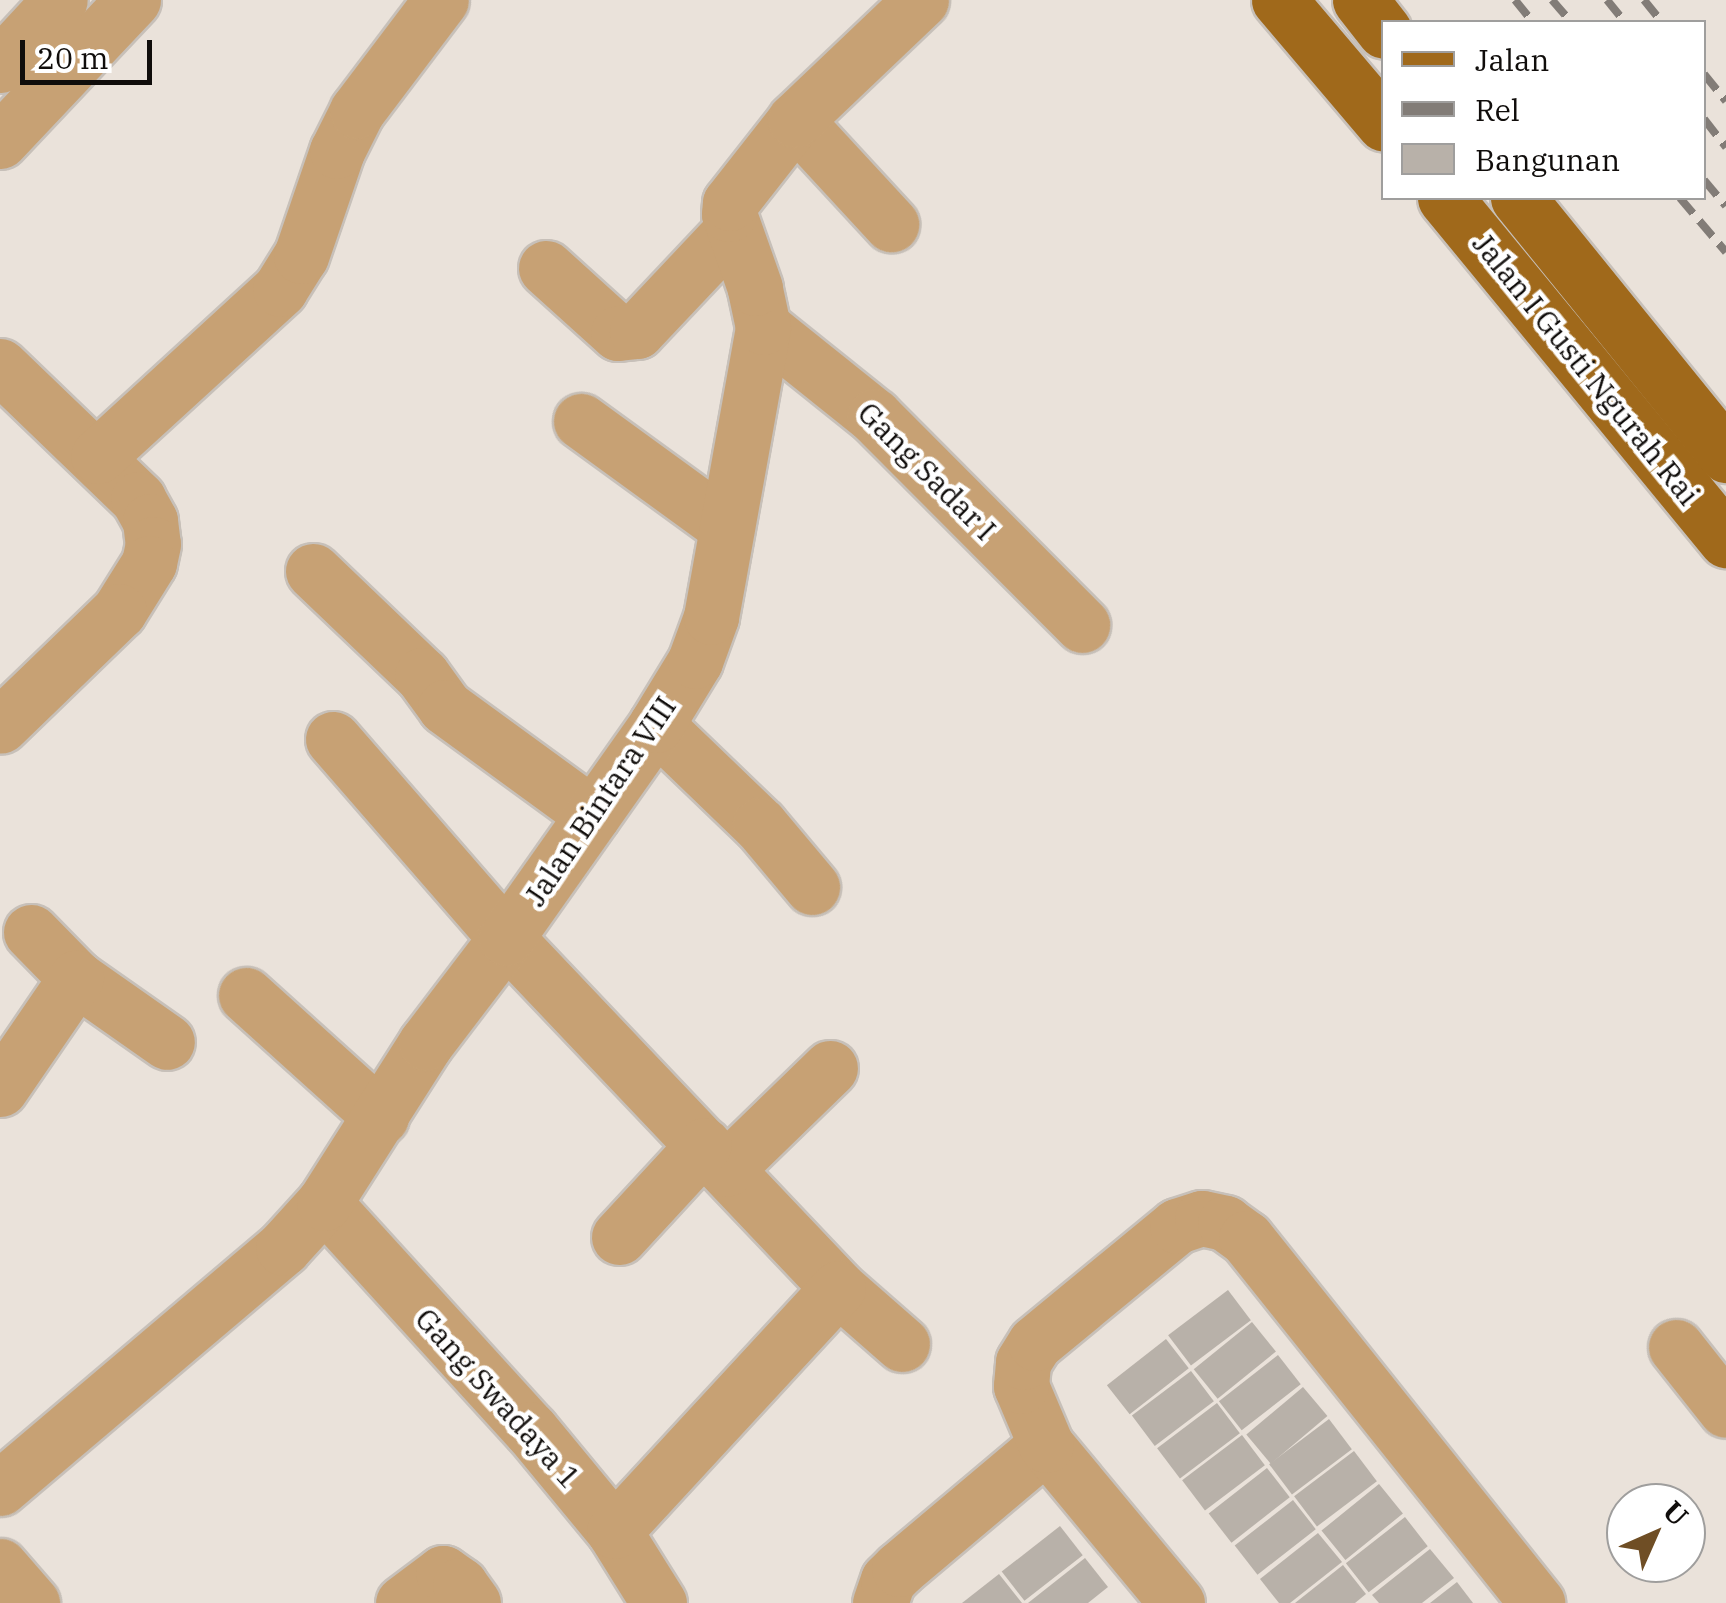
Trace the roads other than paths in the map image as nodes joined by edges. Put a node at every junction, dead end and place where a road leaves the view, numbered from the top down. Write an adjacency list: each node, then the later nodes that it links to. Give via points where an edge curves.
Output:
1 (60, 0): 8 (street)
2 (133, 0): 11 (street)
3 (442, 0): 21 (street, via 357,111 301,256 280,289)
4 (1279, 0): 10 (main road)
5 (1360, 0): 7 (main road)
6 (908, 4): 9 (street)
7 (1381, 27)
8 (0, 64)
9 (794, 120): 14 (street); 15 (street, via 735,191 728,214)
10 (1381, 120)
11 (0, 140)
12 (1447, 200): 23 (main road, Jalan I Gusti Ngurah Rai)
13 (1520, 200): 20 (main road, Jalan I Gusti Ngurah Rai)
14 (891, 224)
15 (733, 228): 16 (street, via 637,331 618,333); 17 (street, Jalan Bintara VIII)
16 (546, 268)
17 (763, 327): 22 (street, Jalan Bintara VIII); 25 (street, Gang Sadar I, via 874,416)
18 (0, 366): 21 (street)
19 (581, 421): 22 (street)
20 (1726, 455)
21 (98, 456): 27 (street, via 150,521 149,563 96,638)
22 (727, 527): 26 (street, Jalan Bintara VIII, via 711,617 695,661)
23 (1726, 540)
24 (313, 571): 29 (street, via 422,675 445,708)
25 (1082, 625)
26 (656, 724): 29 (street, Jalan Bintara VIII); 30 (street, via 760,825)
27 (0, 726)
28 (333, 740): 32 (street)
29 (593, 815): 32 (street, Jalan Bintara VIII)
30 (812, 887)
31 (31, 932): 33 (street)
32 (506, 938): 38 (street, Jalan Bintara VIII, via 426,1043); 39 (street)
33 (76, 978): 35 (street); 37 (street)
34 (246, 994): 38 (street)
35 (167, 1042)
36 (830, 1068): 39 (street)
37 (0, 1089)
38 (382, 1118): 40 (street, Jalan Bintara VIII)
39 (715, 1157): 41 (street); 42 (street)
40 (324, 1203): 47 (street, Jalan Bintara VIII, via 283,1248); 48 (street, Gang Swadaya 1)
41 (619, 1236)
42 (838, 1288): 43 (street); 48 (street)
43 (902, 1344)
44 (1676, 1347): 45 (street)
45 (1726, 1410)
46 (1046, 1445): 54 (street, via 899,1569); 55 (street); 56 (street, via 1021,1386 1023,1362 1035,1343 1177,1226 1202,1218 1225,1223 1246,1238)
47 (4, 1475)
48 (614, 1531): 53 (street, Gang Swadaya 1)
49 (0, 1566): 50 (street)
50 (32, 1603)
51 (403, 1603): 52 (street, via 444,1573)
52 (473, 1603)
53 (659, 1603)
54 (880, 1603)
55 (1177, 1603)
56 (1537, 1603)

